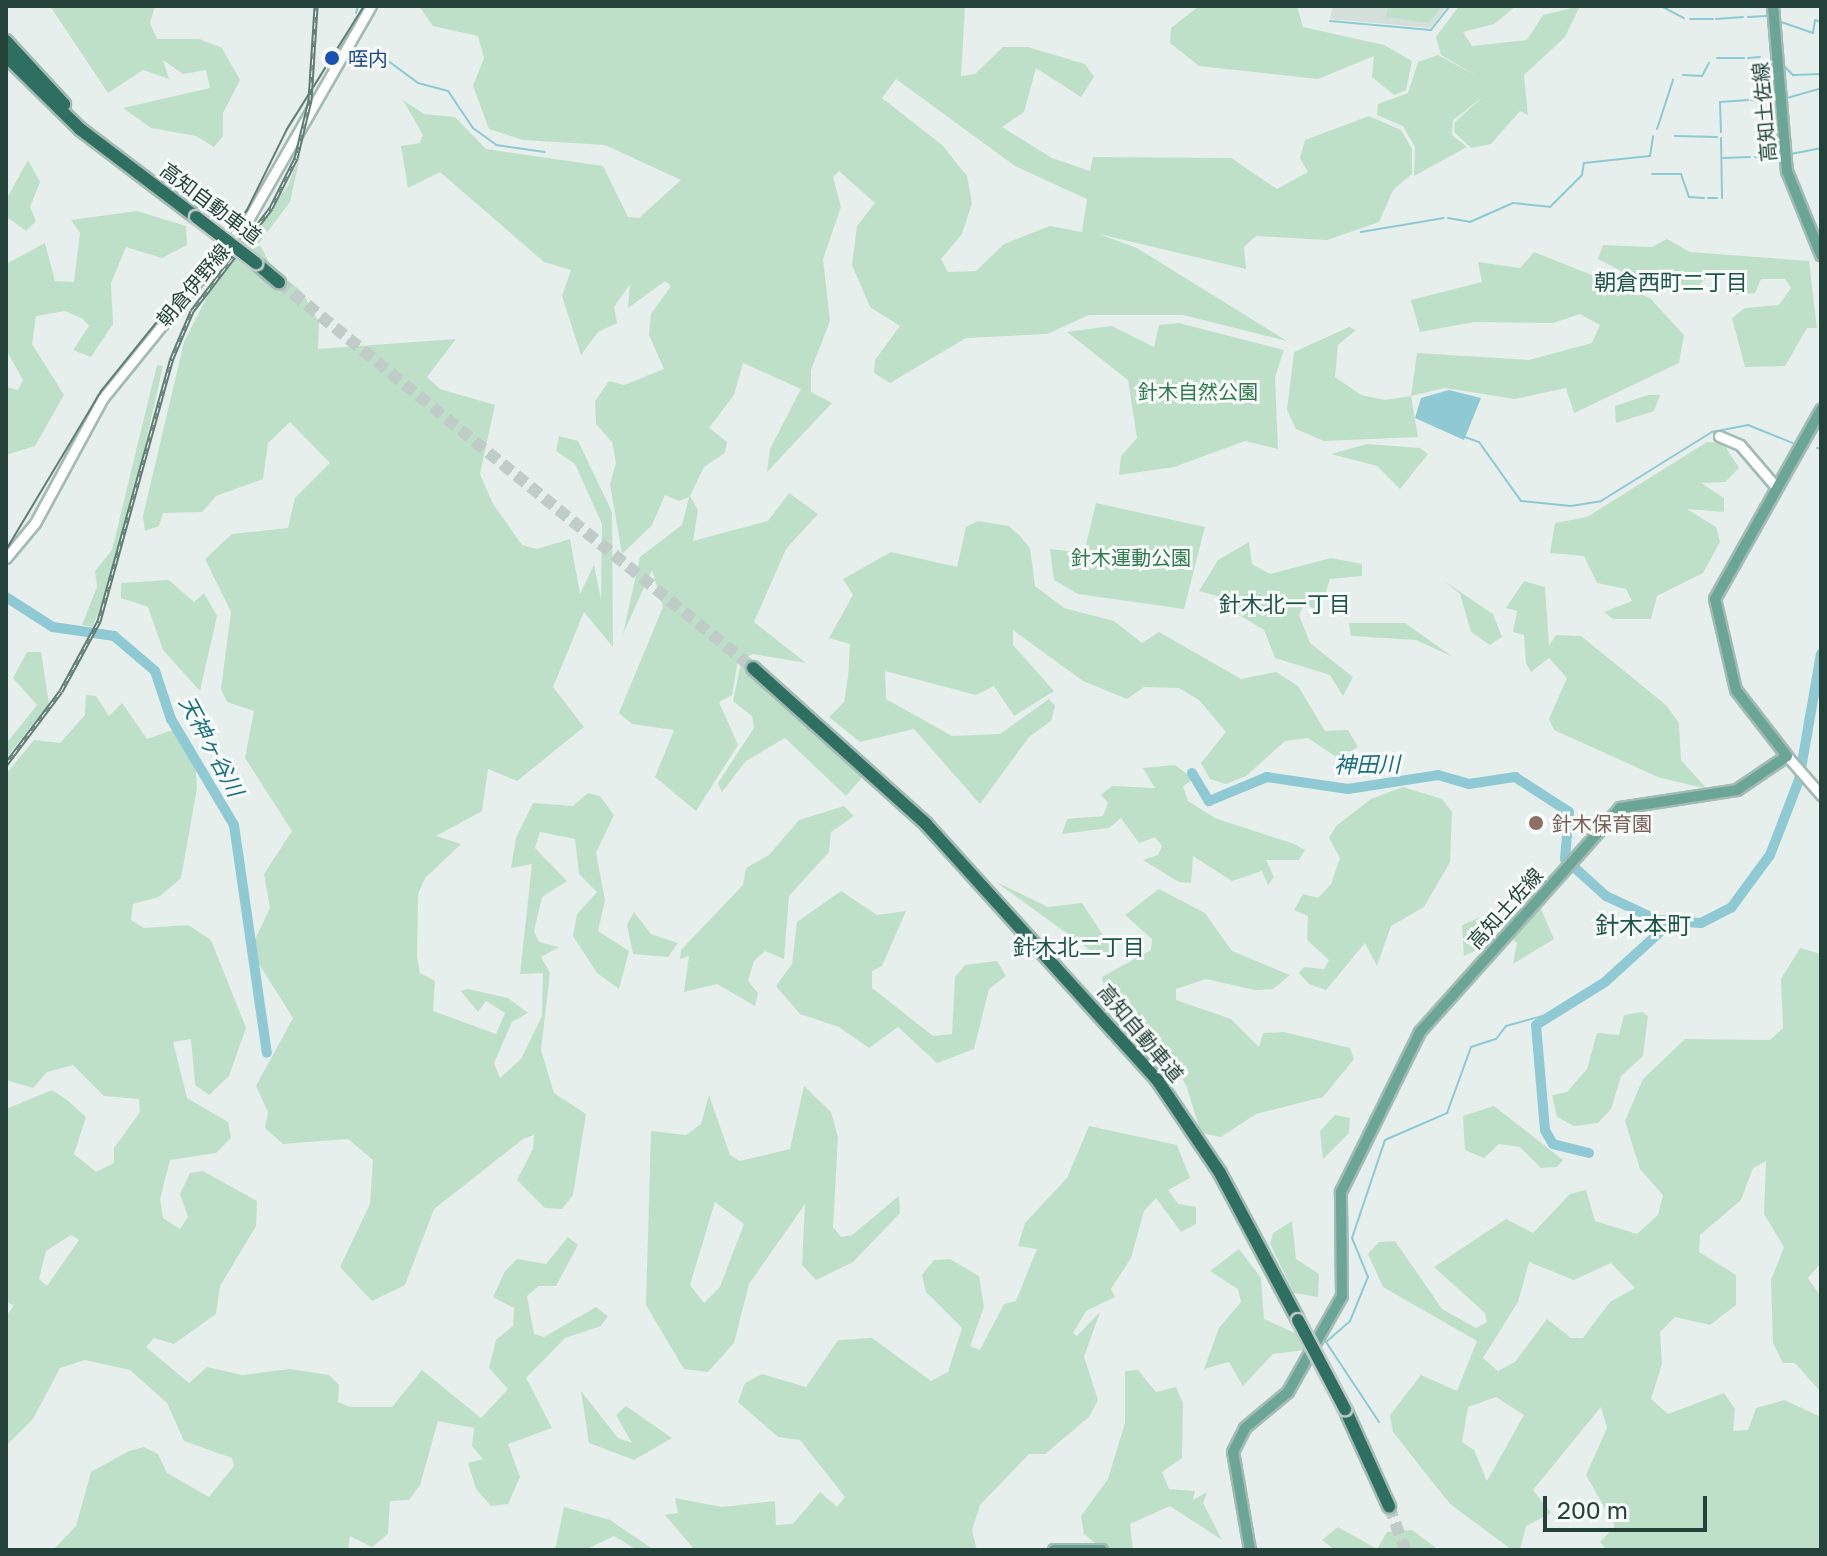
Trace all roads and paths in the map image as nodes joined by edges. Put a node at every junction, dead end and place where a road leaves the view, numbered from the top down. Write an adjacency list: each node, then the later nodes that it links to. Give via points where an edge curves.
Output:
1 (371, 6): 11 (main road, 朝倉伊野線, via 249,218 109,389 35,523)
2 (1773, 6): 6 (main road, 高知土佐線, via 1787,171)
3 (6, 41): 5 (highway, 高知自動車道)
4 (6, 56): 5 (highway, 高知自動車道)
5 (117, 157): 7 (highway, 高知自動車道, bridge)
6 (1821, 255)
7 (279, 282)
8 (1821, 410): 10 (main road)
9 (1719, 436): 10 (main road, via 1740,445)
10 (1776, 487): 13 (main road, via 1724,575 1714,607 1736,690)
11 (6, 558)
12 (753, 668): 15 (highway, 高知自動車道, bridge, via 964,863 1158,1081 1220,1173 1345,1409)
13 (1787, 756): 14 (main road); 18 (main road, 高知土佐線, via 1737,790 1634,801 1569,863 1420,1032 1346,1179 1338,1210 1342,1296 1288,1392 1245,1428 1233,1452)
14 (1821, 795)
15 (1389, 1506)
16 (1054, 1550): 17 (main road)
17 (1102, 1550)
18 (1250, 1550)

